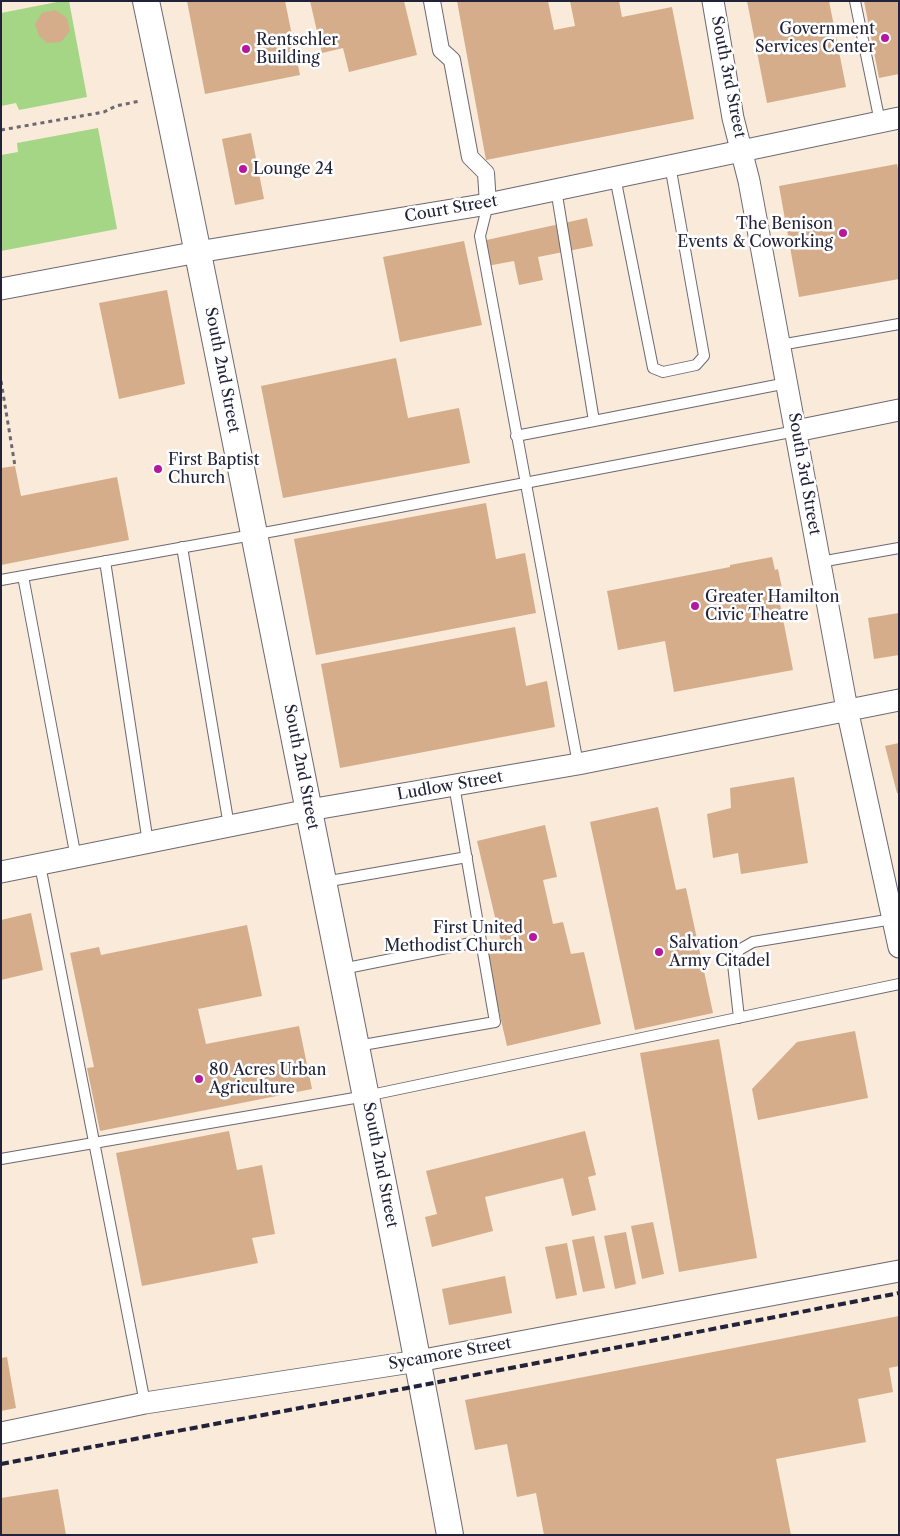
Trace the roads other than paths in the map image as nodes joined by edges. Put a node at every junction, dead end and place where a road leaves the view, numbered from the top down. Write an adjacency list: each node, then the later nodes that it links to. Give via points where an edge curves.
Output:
1 (146, 1): 11 (street, South 2nd Street)
2 (432, 1): 10 (street, via 441,50 452,60 470,157 486,173)
3 (713, 1): 6 (street, South 3rd Street, via 733,118)
4 (855, 1): 5 (lane)
5 (889, 120): 6 (street, Court Street)
6 (743, 152): 7 (street, Court Street); 14 (street, South 3rd Street)
7 (670, 165): 8 (street, Court Street); 8 (lane, via 704,356 696,365 663,372 653,368)
8 (615, 177): 9 (street, Court Street)
9 (556, 189): 10 (street, Court Street); 17 (lane)
10 (488, 204): 11 (street, Court Street); 19 (lane, via 480,236)
11 (198, 252): 12 (street, Court Street); 21 (street, South 2nd Street)
12 (1, 289)
13 (899, 324): 14 (lane)
14 (780, 345): 15 (street, South 3rd Street)
15 (787, 383): 17 (lane); 18 (street, South 3rd Street)
16 (899, 410): 18 (street)
17 (594, 420): 19 (lane)
18 (796, 431): 20 (lane); 25 (street, South 3rd Street)
19 (516, 436): 20 (lane)
20 (525, 483): 21 (lane); 30 (lane)
21 (254, 534): 22 (lane); 32 (street, South 2nd Street)
22 (182, 547): 24 (lane); 33 (lane)
23 (899, 548): 25 (lane)
24 (105, 561): 26 (lane); 34 (lane)
25 (820, 562): 29 (street, South 3rd Street)
26 (23, 576): 27 (lane); 36 (lane)
27 (1, 580)
28 (899, 700): 29 (street, Ludlow Street)
29 (847, 709): 30 (street, Ludlow Street); 40 (street, South 3rd Street)
30 (578, 764): 31 (street, Ludlow Street)
31 (454, 785): 32 (street, Ludlow Street); 35 (lane)
32 (309, 810): 33 (street, Ludlow Street); 39 (street, South 2nd Street)
33 (229, 826): 34 (street, Ludlow Street)
34 (148, 843): 36 (street, Ludlow Street)
35 (466, 856): 39 (lane); 41 (lane)
36 (76, 858): 37 (street, Ludlow Street)
37 (40, 865): 38 (street, Ludlow Street); 48 (lane)
38 (1, 872)
39 (324, 882): 43 (street, South 2nd Street)
40 (893, 919): 42 (street, South 3rd Street); 45 (lane, via 753,942 740,950 733,964)
41 (481, 941): 43 (lane); 46 (lane, via 495,1022)
42 (899, 947)
43 (341, 969): 46 (street, South 2nd Street)
44 (899, 984): 45 (lane)
45 (739, 1018): 47 (lane)
46 (357, 1046): 47 (street, South 2nd Street)
47 (366, 1096): 48 (lane); 51 (street, South 2nd Street)
48 (94, 1142): 49 (lane); 52 (lane)
49 (1, 1159)
50 (899, 1271): 51 (street, Sycamore Street)
51 (418, 1361): 52 (street, Sycamore Street); 54 (street, South 2nd Street)
52 (145, 1403): 53 (street, Sycamore Street)
53 (1, 1433)
54 (450, 1535)

